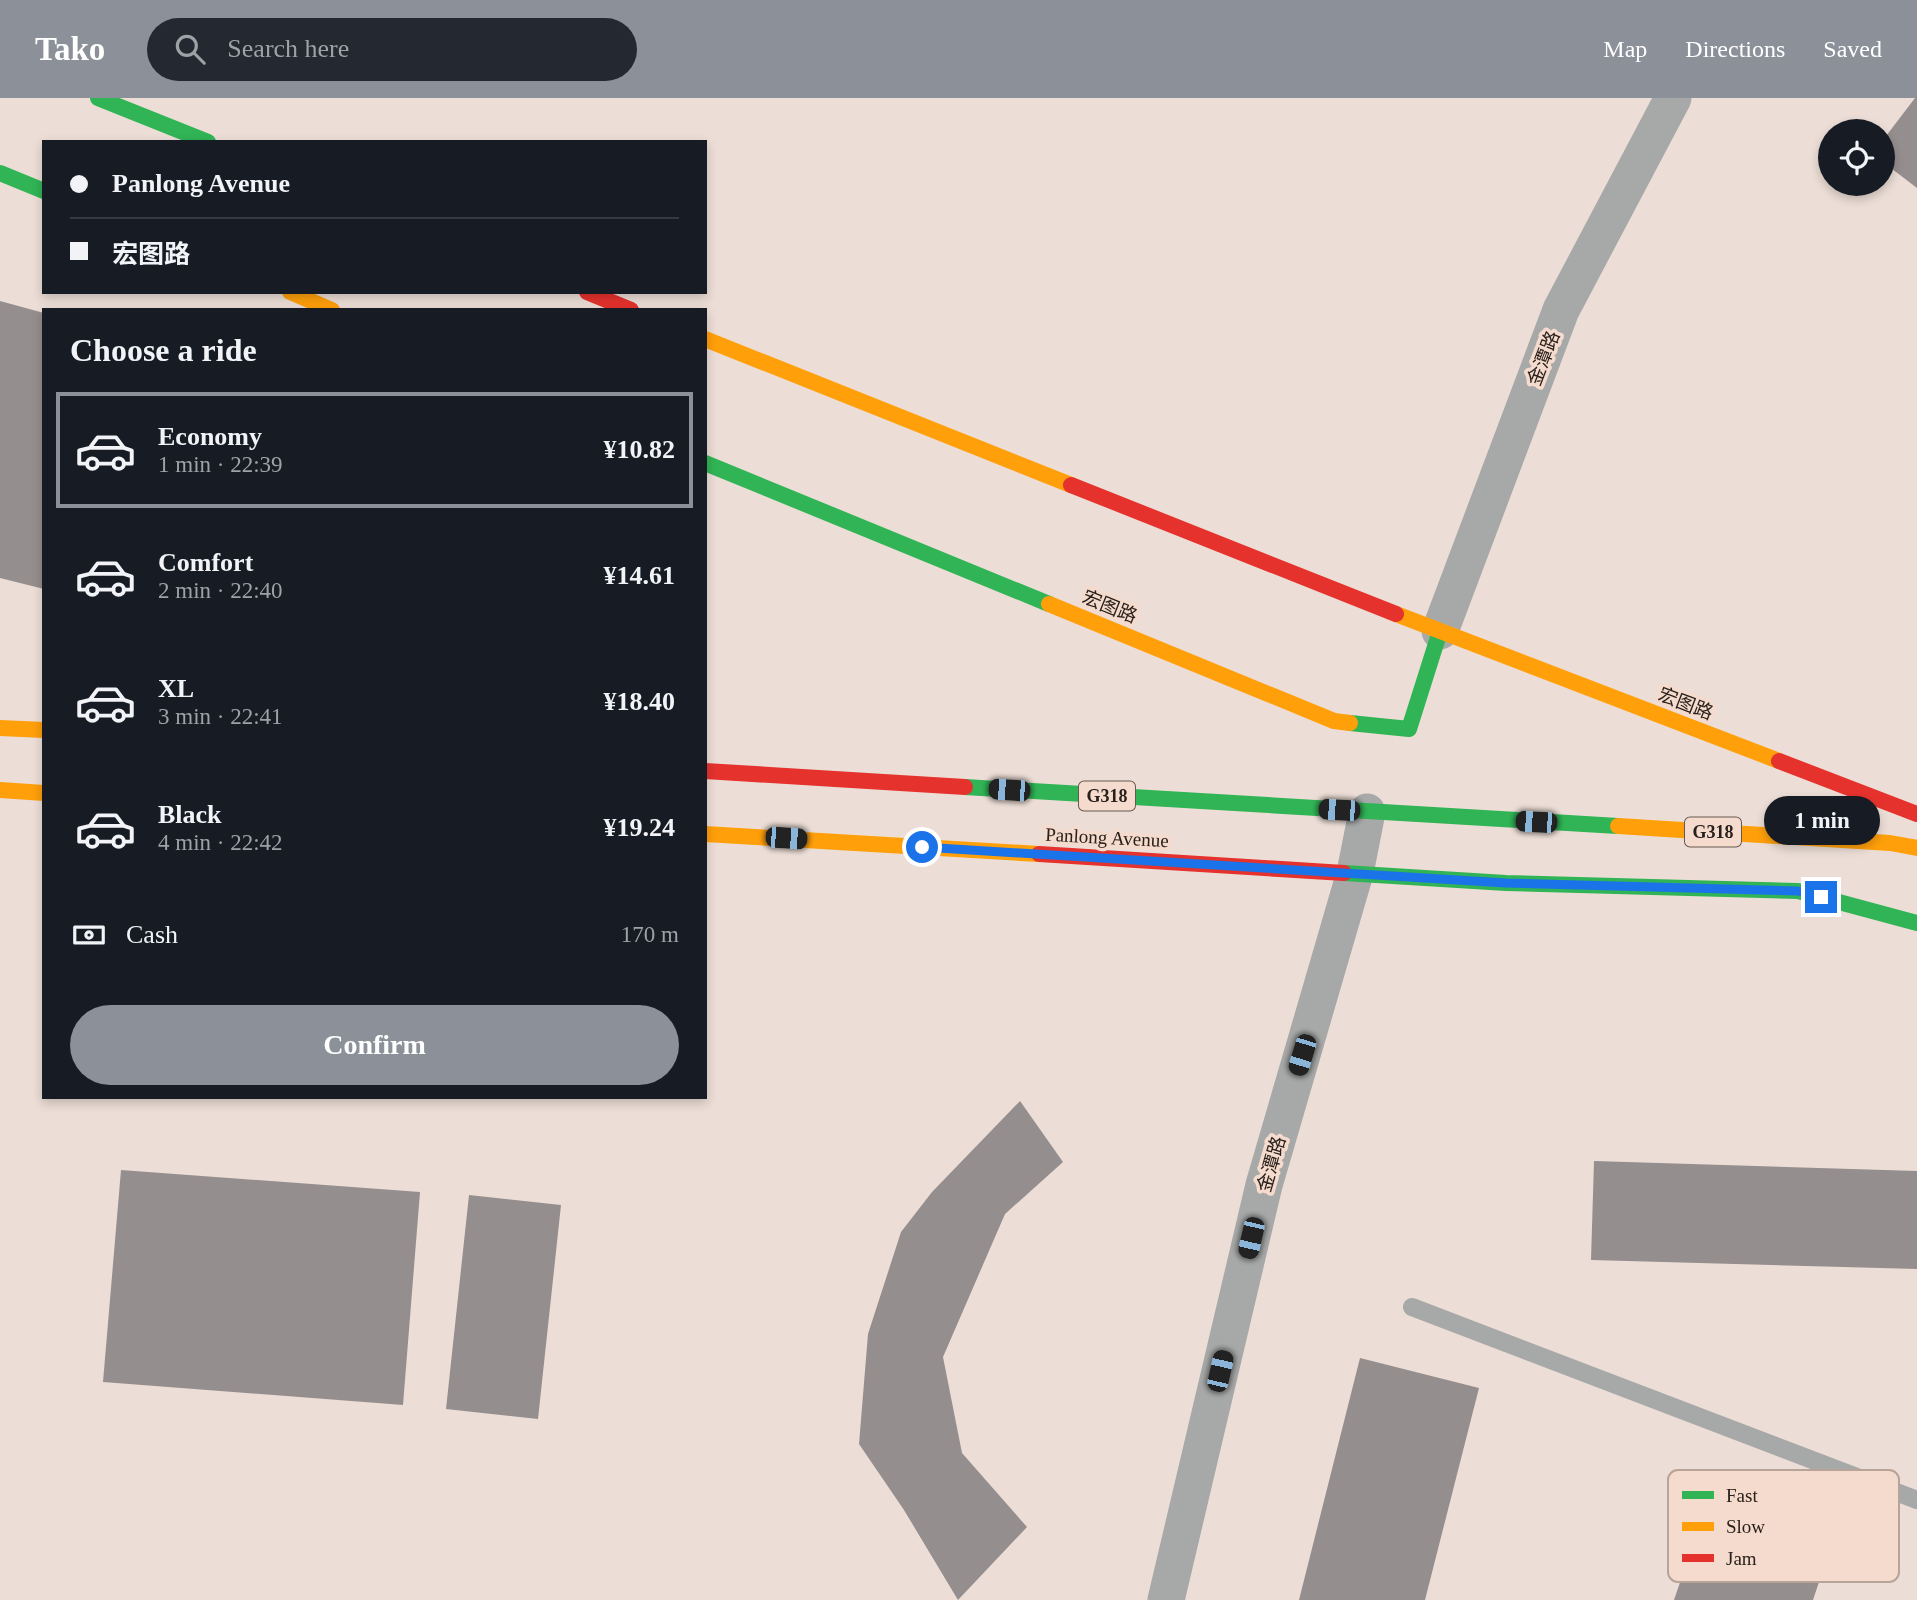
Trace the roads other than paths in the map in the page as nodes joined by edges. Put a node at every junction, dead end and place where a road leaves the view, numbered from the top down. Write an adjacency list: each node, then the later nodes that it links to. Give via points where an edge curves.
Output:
1 (98, 98): 3 (main road)
2 (1673, 98): 12 (street, 金潭路, via 1561,310)
3 (203, 140)
4 (0, 173): 5 (main road)
5 (42, 190)
6 (295, 294): 8 (main road)
7 (592, 294): 9 (main road)
8 (327, 308)
9 (626, 308)
10 (707, 340): 12 (main road, 宏图路)
11 (707, 464): 12 (main road, 宏图路, via 1335,721 1409,729)
12 (1440, 631): 19 (main road, 宏图路)
13 (0, 728): 14 (main road)
14 (42, 730)
15 (707, 771): 18 (main road, G318)
16 (0, 790): 17 (main road)
17 (42, 793)
18 (1367, 812): 21 (main road, G318); 22 (street, 金潭路)
19 (1917, 814)
20 (707, 834): 22 (main road, Panlong Avenue)
21 (1917, 848)
22 (1355, 873): 23 (main road, Panlong Avenue, via 1506,883 1798,891); 28 (street, 金潭路, via 1264,1185)
23 (1917, 923)
24 (1412, 1307): 25 (lane)
25 (1839, 1470)
26 (1899, 1493): 27 (lane)
27 (1917, 1500)
28 (1166, 1600)

